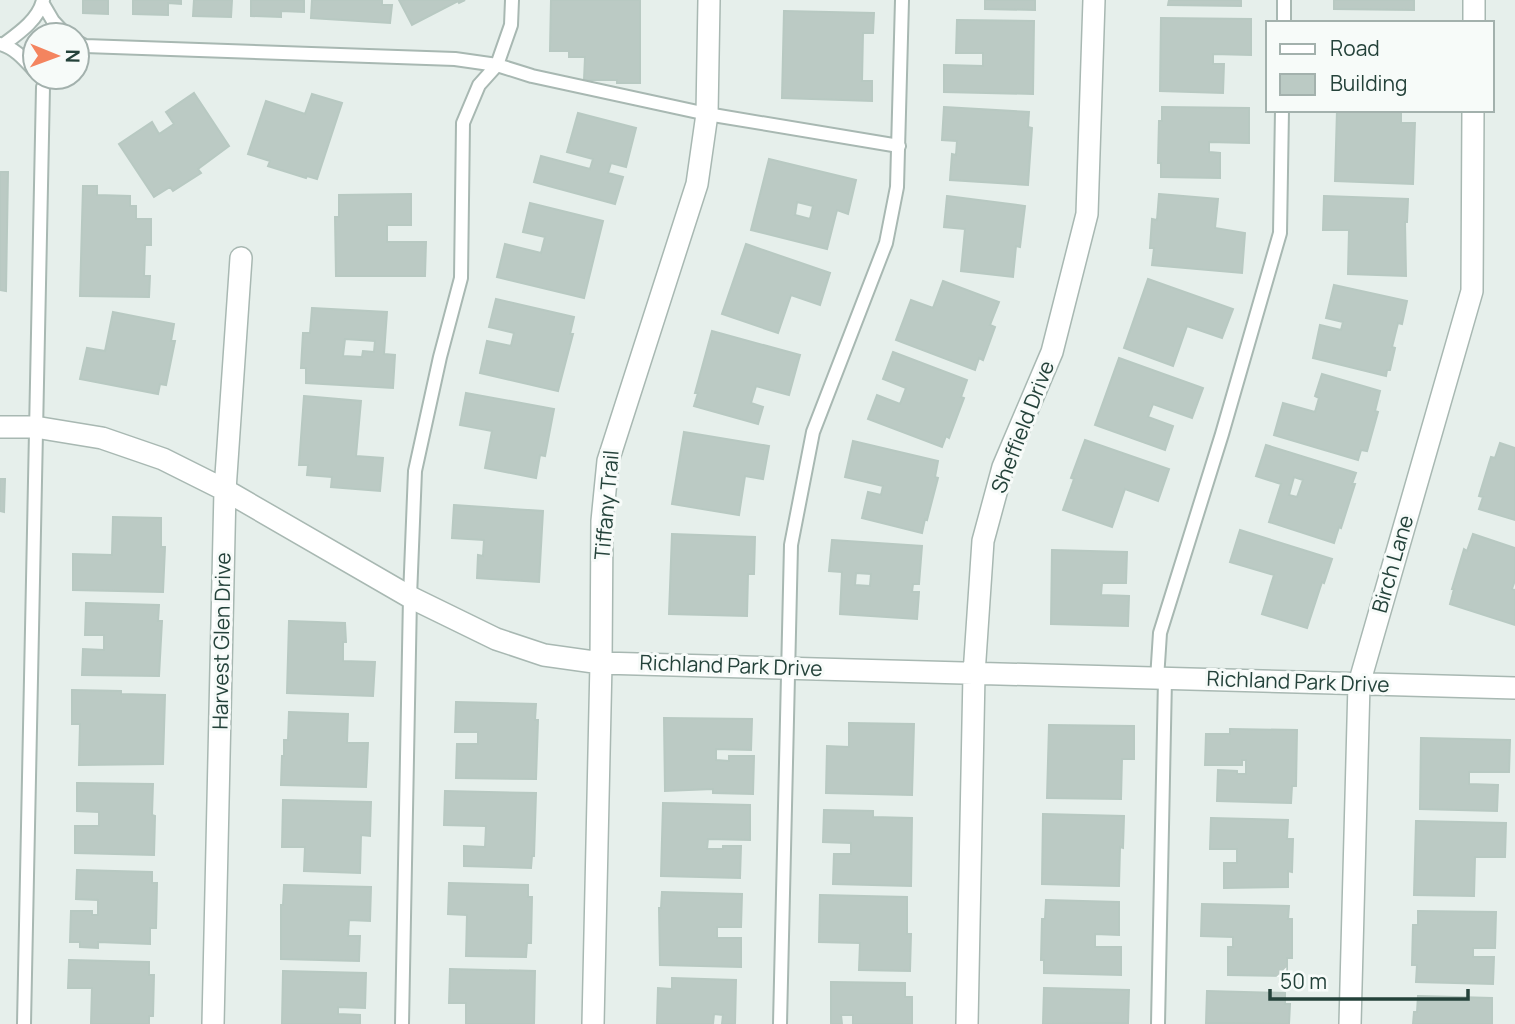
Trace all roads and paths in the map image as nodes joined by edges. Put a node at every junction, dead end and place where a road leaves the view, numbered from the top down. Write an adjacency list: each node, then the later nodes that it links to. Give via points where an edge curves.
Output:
1 (512, 0): 14 (lane, via 511,25)
2 (709, 0): 18 (street, Tiffany Trail)
3 (902, 0): 19 (lane)
4 (1094, 0): 27 (street, Sheffield Drive, via 1087,214 1052,352 1003,467 983,541)
5 (1284, 0): 9 (lane)
6 (1475, 0): 10 (street)
7 (43, 2): 8 (lane); 11 (lane, via 21,31)
8 (53, 21)
9 (1283, 21)
10 (1474, 21)
11 (2, 44): 13 (lane)
12 (91, 46): 14 (lane, via 455,59)
13 (21, 60)
14 (497, 65): 18 (lane); 24 (lane, via 479,85 463,123 461,278 415,471)
15 (43, 91): 22 (lane)
16 (1282, 112): 28 (lane, via 1280,233 1160,633)
17 (1473, 112): 29 (street, Birch Lane, via 1472,291)
18 (707, 114): 19 (lane); 25 (street, Tiffany Trail, via 697,184 607,461)
19 (899, 146): 26 (lane, via 886,243 813,432 791,545)
20 (241, 258): 23 (street, Harvest Glen Drive)
21 (0, 427): 22 (street, Richland Park Drive)
22 (36, 427): 23 (street, Richland Park Drive, via 102,438 163,459); 31 (lane)
23 (225, 490): 24 (street, Richland Park Drive); 32 (street, Harvest Glen Drive)
24 (410, 597): 25 (street, Richland Park Drive, via 496,639 544,655); 33 (lane)
25 (601, 663): 26 (street, Richland Park Drive); 34 (street, Tiffany Trail)
26 (787, 667): 27 (street, Richland Park Drive); 35 (lane)
27 (974, 674): 28 (street, Richland Park Drive); 36 (street, Sheffield Drive)
28 (1161, 679): 29 (street, Richland Park Drive); 37 (lane)
29 (1359, 684): 30 (street, Richland Park Drive); 38 (street, Birch Lane)
30 (1515, 688)
31 (24, 1024)
32 (213, 1024)
33 (402, 1024)
34 (593, 1024)
35 (780, 1024)
36 (967, 1024)
37 (1158, 1024)
38 (1350, 1024)

